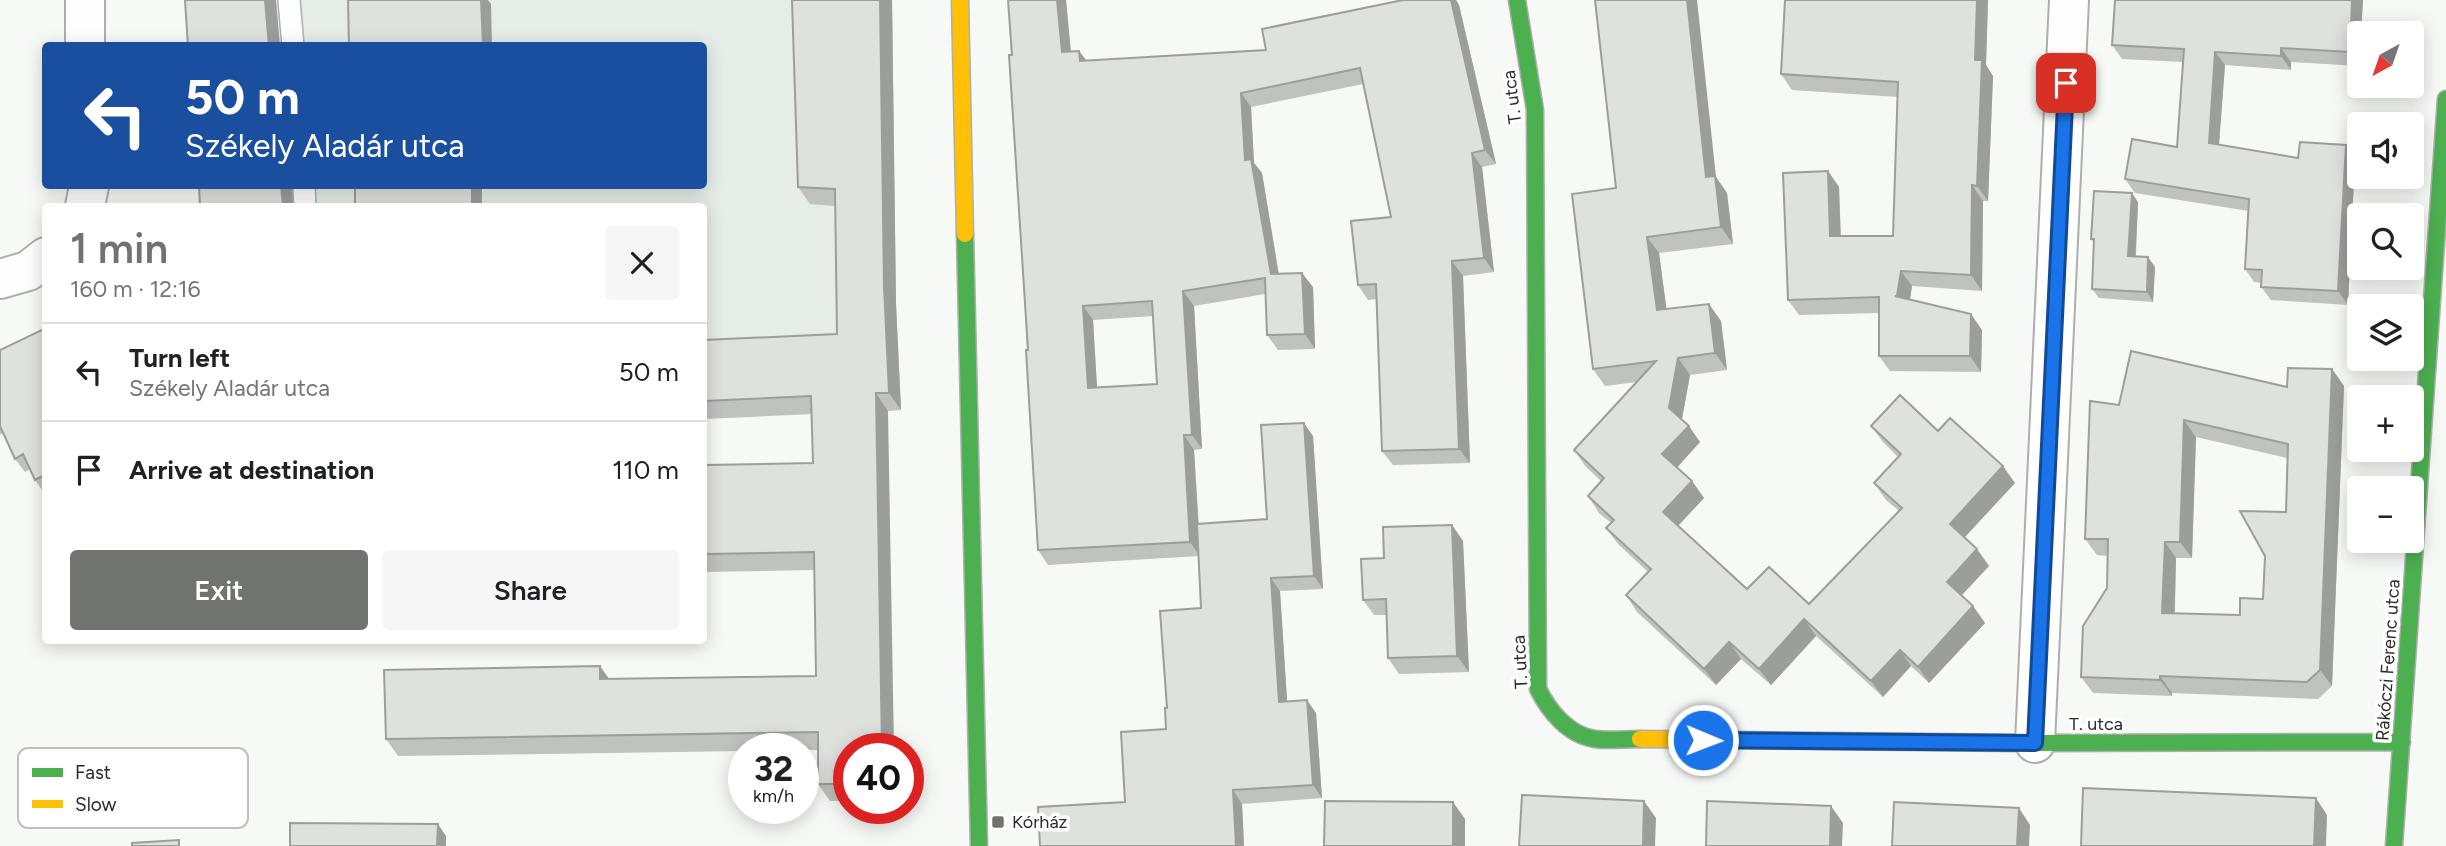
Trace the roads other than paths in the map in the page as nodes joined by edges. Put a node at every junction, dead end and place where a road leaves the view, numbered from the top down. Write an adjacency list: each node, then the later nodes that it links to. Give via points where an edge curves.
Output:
1 (85, 0): 6 (street)
2 (289, 0): 7 (lane)
3 (960, 0): 13 (street)
4 (1517, 0): 12 (street, T. utca, via 1535,110 1538,689 1545,705 1573,732 1593,739)
5 (2069, 0): 12 (street)
6 (85, 42)
7 (293, 42)
8 (2446, 99): 11 (street, Rákóczi Ferenc utca)
9 (42, 260): 10 (street, via 28,271)
10 (0, 279)
11 (2402, 742): 12 (street, T. utca); 14 (street, Rákóczi Ferenc utca)
12 (2035, 743)
13 (979, 846)
14 (2394, 846)

